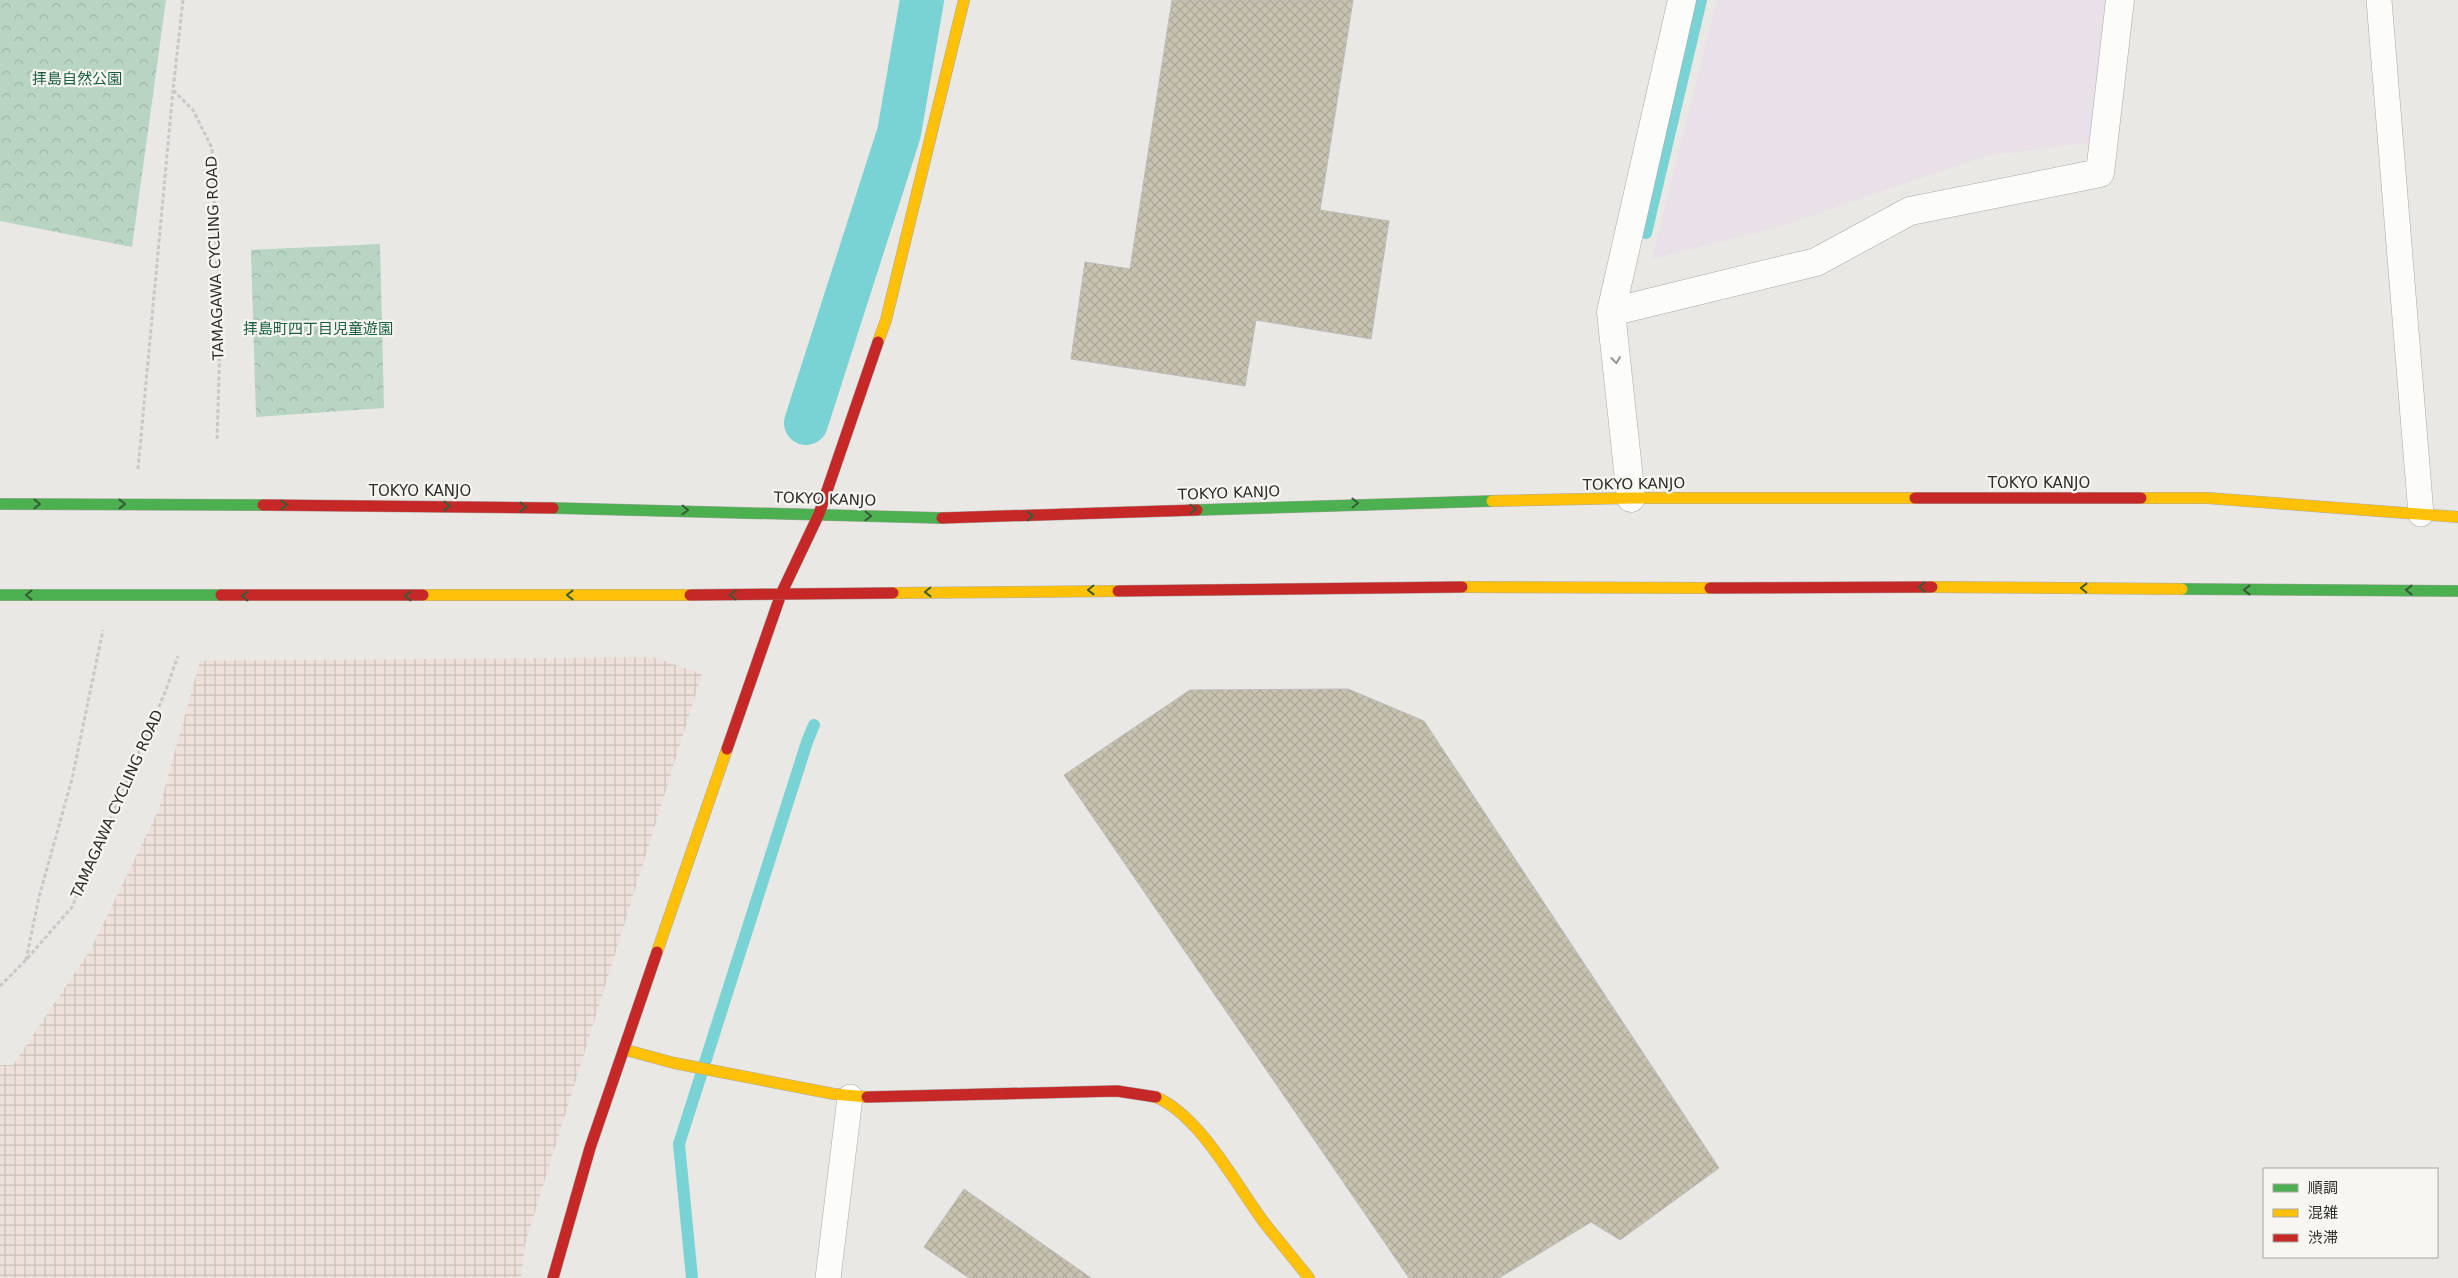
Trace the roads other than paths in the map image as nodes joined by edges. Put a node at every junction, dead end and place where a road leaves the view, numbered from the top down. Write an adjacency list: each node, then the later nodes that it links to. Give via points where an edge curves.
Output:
1 (964, 0): 8 (main road, via 886,320)
2 (1682, 0): 5 (street)
3 (2120, 0): 5 (street, via 2100,173 1910,211 1816,262)
4 (2379, 0): 9 (lane)
5 (1611, 312): 6 (street, one-way to 6)
6 (1631, 498): 8 (main road, TOKYO KANJO, one-way to 6, via 965,519 1336,504); 9 (main road, TOKYO KANJO, via 2208,498)
7 (0, 504): 8 (main road, TOKYO KANJO, one-way to 8, via 474,506)
8 (819, 514): 12 (main road)
9 (2421, 514): 10 (main road, TOKYO KANJO)
10 (2458, 517)
11 (2458, 591): 12 (main road, one-way to 12, via 1578,586)
12 (782, 594): 13 (main road, one-way to 13); 14 (main road)
13 (0, 595)
14 (626, 1050): 15 (main road, via 674,1063); 16 (main road, via 585,1166)
15 (850, 1097): 17 (lane); 18 (main road, via 1117,1091 1160,1098 1196,1126 1264,1222)
16 (553, 1278)
17 (828, 1278)
18 (1309, 1278)

